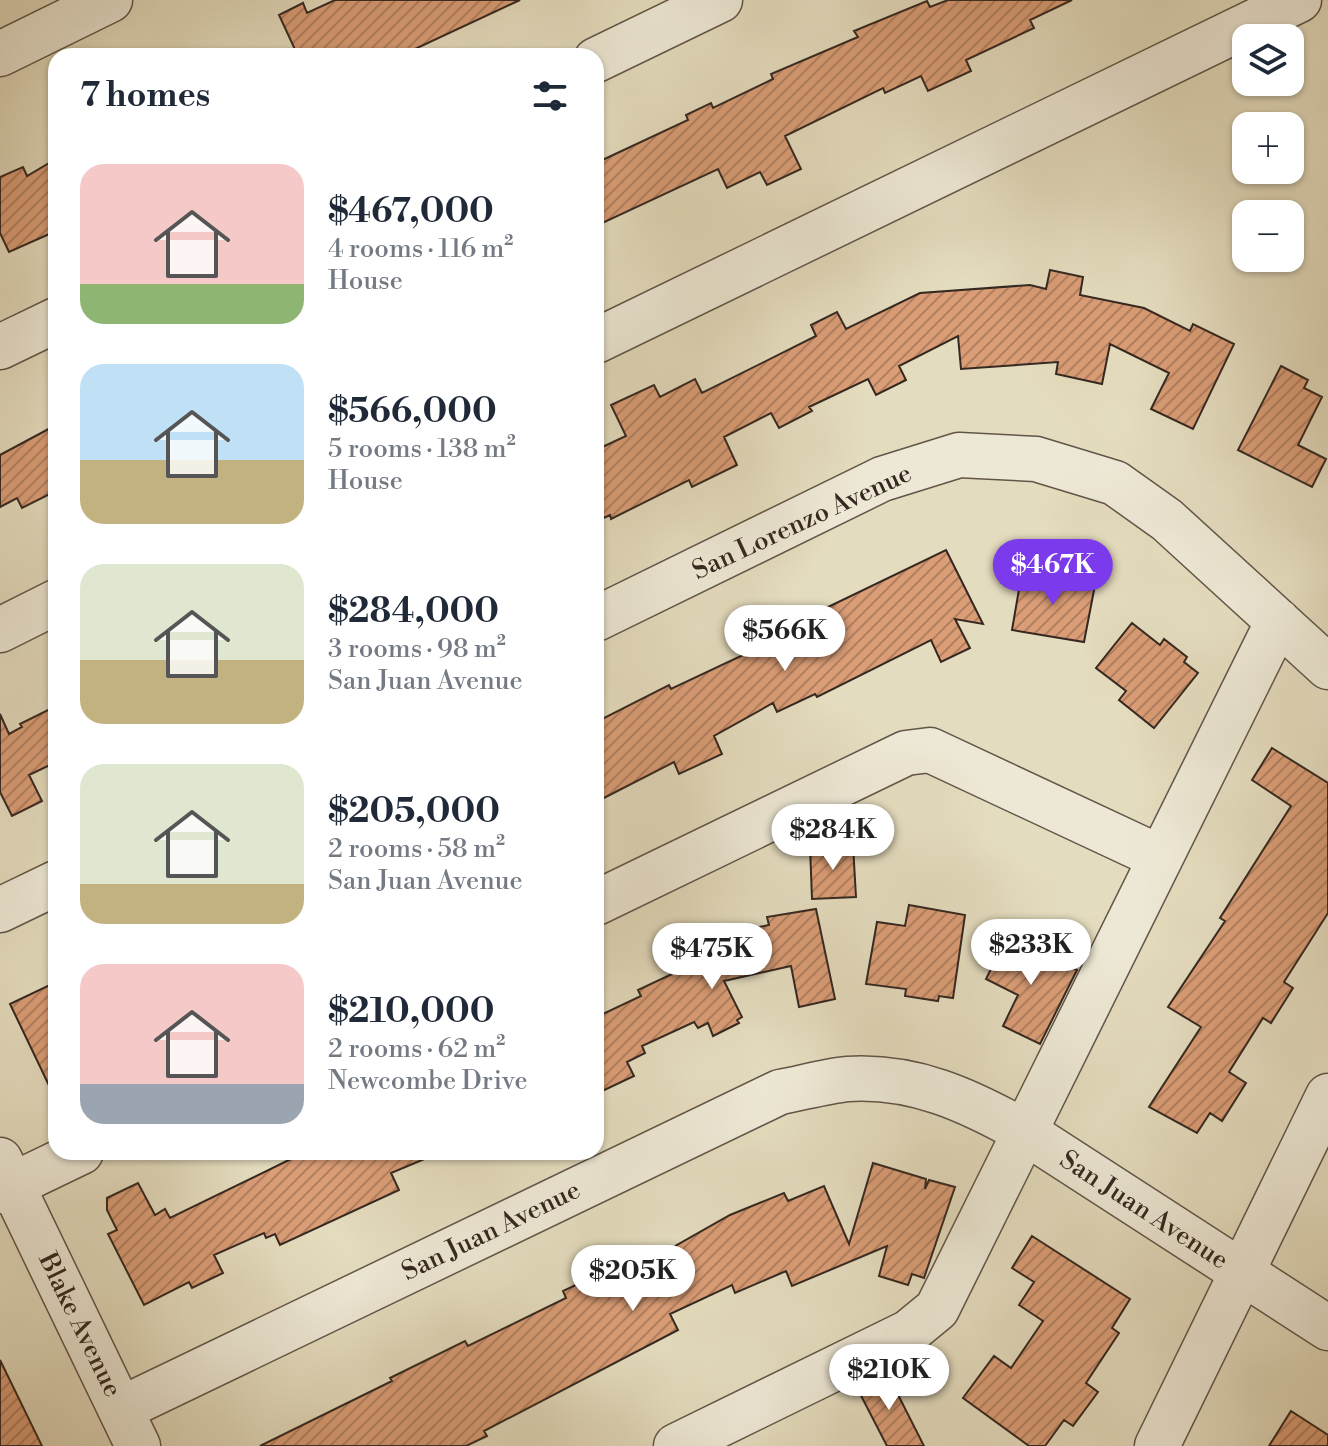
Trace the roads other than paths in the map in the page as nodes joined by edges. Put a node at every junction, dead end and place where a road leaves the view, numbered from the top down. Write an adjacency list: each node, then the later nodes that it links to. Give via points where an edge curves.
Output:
1 (110, 0): 4 (street)
2 (720, 0): 5 (street)
3 (1299, 0): 7 (street)
4 (0, 54)
5 (604, 56)
6 (48, 324): 8 (street)
7 (604, 337)
8 (0, 347)
9 (48, 606): 12 (street)
10 (604, 615): 11 (street, San Lorenzo Avenue, via 882,479 959,455 1036,459 1115,483 1167,520)
11 (1278, 621): 13 (street, San Lorenzo Avenue); 14 (street)
12 (0, 630)
13 (1328, 667)
14 (1159, 857): 16 (street, via 930,750 906,753); 19 (street)
15 (48, 887): 17 (street)
16 (604, 899)
17 (0, 910)
18 (1328, 1096): 22 (street)
19 (1025, 1132): 22 (street, San Juan Avenue); 24 (street, San Juan Avenue, via 977,1105 914,1082 847,1079 780,1092); 25 (street, via 937,1309 909,1332)
20 (58, 1160): 21 (street)
21 (4, 1179): 24 (street, Blake Avenue)
22 (1242, 1274): 23 (street, San Juan Avenue); 26 (street)
23 (1328, 1328)
24 (129, 1428)
25 (676, 1446)
26 (1157, 1446)

